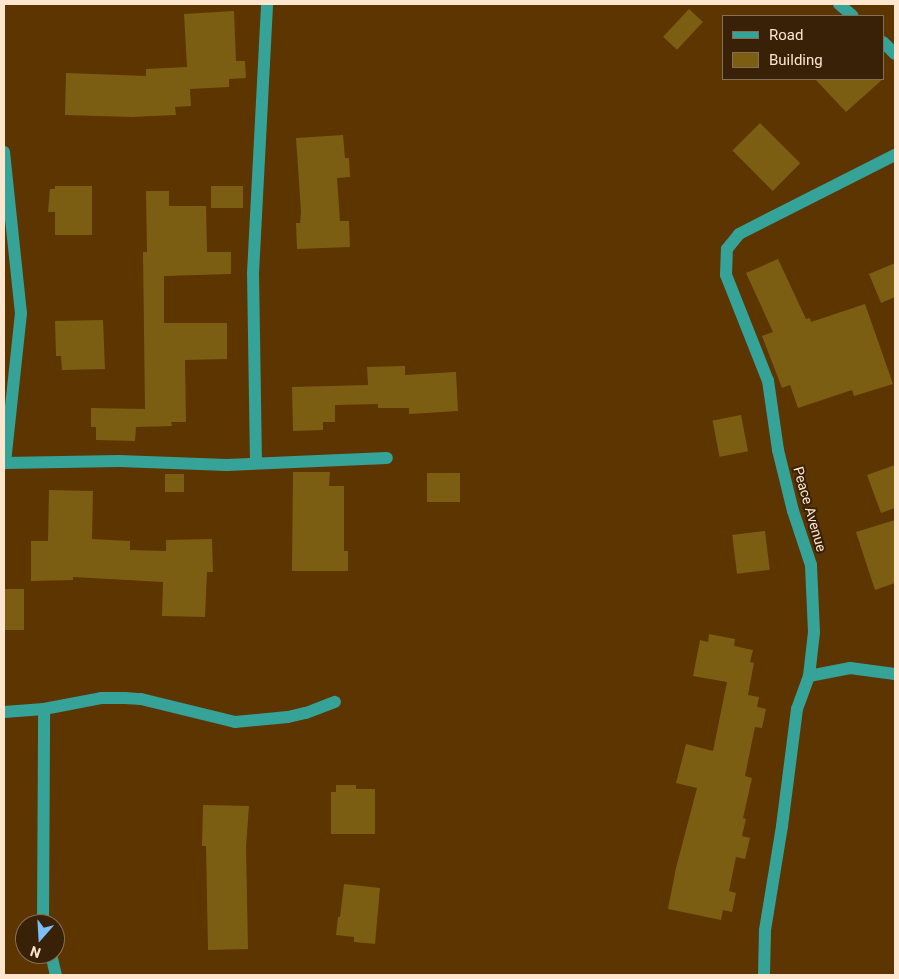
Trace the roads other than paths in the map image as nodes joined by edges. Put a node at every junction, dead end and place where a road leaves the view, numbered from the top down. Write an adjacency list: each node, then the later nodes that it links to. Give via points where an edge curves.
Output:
1 (267, 4): 10 (street, via 253,273)
2 (839, 4): 3 (street)
3 (852, 15)
4 (884, 43): 5 (street)
5 (895, 54)
6 (4, 152): 9 (street, via 21,313)
7 (895, 155): 12 (street, Peace Avenue, via 739,234 727,249 726,275 768,381 778,450 811,565 814,632)
8 (387, 458): 10 (street)
9 (4, 463): 10 (street)
10 (256, 463)
11 (895, 674): 12 (street, via 850,668)
12 (809, 676): 17 (street, Peace Avenue, via 797,709 765,930)
13 (334, 702): 14 (street, via 288,717 235,722 141,699 101,698)
14 (44, 709): 15 (street); 16 (street)
15 (4, 712)
16 (43, 914)
17 (764, 975)

